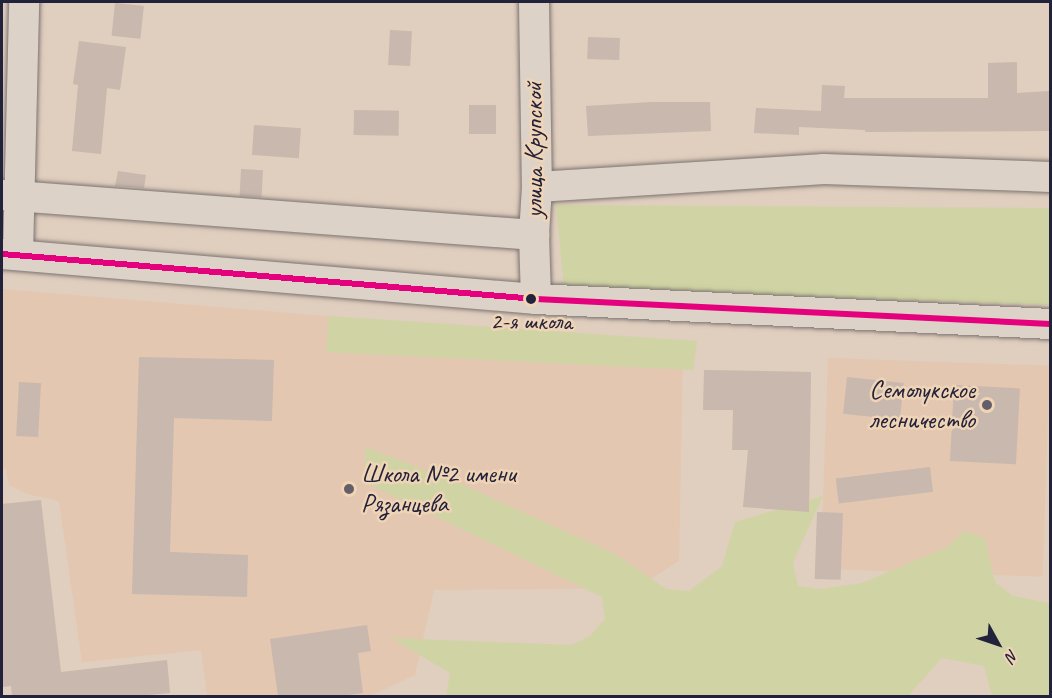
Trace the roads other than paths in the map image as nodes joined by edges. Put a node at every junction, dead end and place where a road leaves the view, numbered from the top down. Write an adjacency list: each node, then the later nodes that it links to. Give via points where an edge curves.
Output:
1 (24, 2): 5 (street)
2 (534, 2): 4 (street, улица Крупской)
3 (1050, 177): 4 (street, via 824,169)
4 (537, 188): 6 (street, улица Крупской)
5 (11, 196): 6 (street); 7 (street)
6 (534, 235): 8 (street, улица Крупской)
7 (10, 254): 8 (street)
8 (536, 299): 9 (street)
9 (1050, 324)

